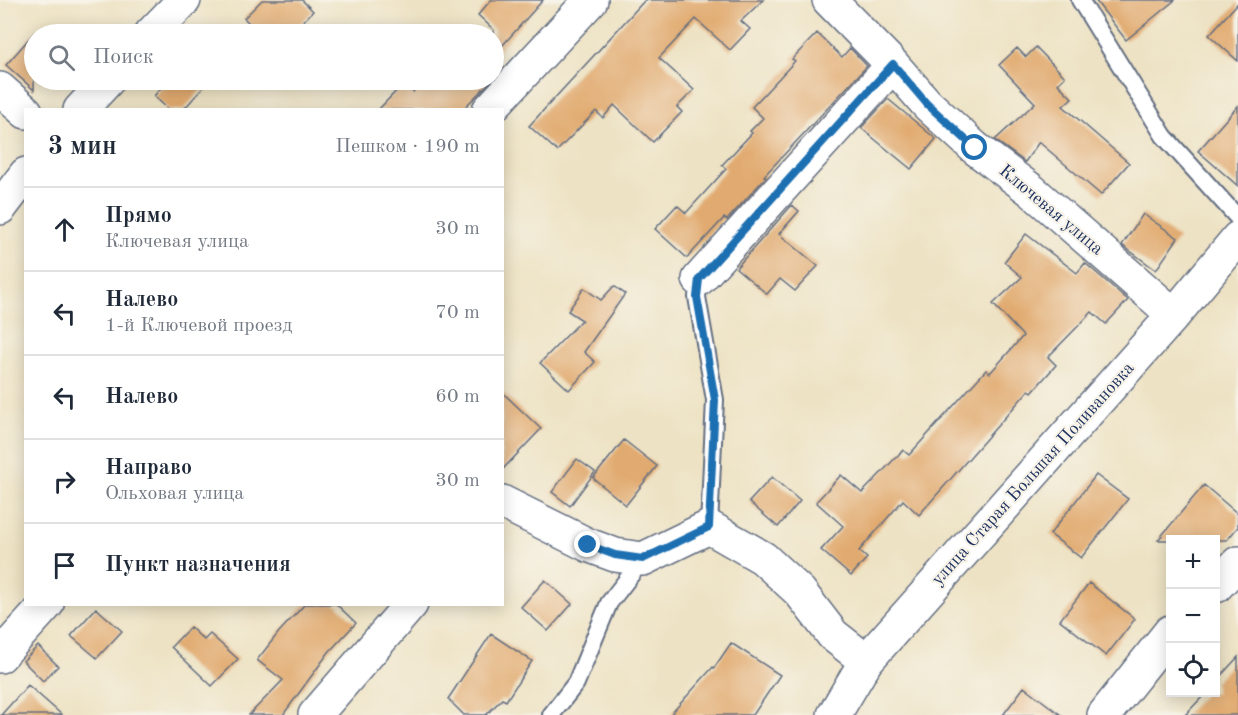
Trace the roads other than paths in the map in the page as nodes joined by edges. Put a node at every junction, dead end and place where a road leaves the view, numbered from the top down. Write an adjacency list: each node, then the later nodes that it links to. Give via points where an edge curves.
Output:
1 (184, 0): 5 (street)
2 (591, 0): 10 (street)
3 (829, 0): 6 (street, Ключевая улица)
4 (1080, 0): 14 (lane, via 1164,136)
5 (161, 24)
6 (893, 64): 16 (street); 17 (street, Ключевая улица, via 927,104 975,148 1031,189)
7 (0, 89): 11 (street)
8 (99, 90): 9 (street)
9 (82, 108)
10 (491, 108)
11 (24, 110)
12 (24, 177): 13 (street)
13 (0, 208)
14 (1238, 218)
15 (1238, 238): 17 (street, улица Старая Большая Поливановка)
16 (699, 279): 19 (lane, via 697,297 715,400)
17 (1174, 315): 27 (street, улица Старая Большая Поливановка)
18 (504, 503): 20 (street, via 588,545 615,555)
19 (709, 527): 20 (street); 27 (street, via 763,558 800,592 833,635)
20 (643, 559): 29 (lane, via 609,603 576,683)
21 (1238, 563): 22 (street)
22 (1220, 581)
23 (45, 606): 26 (street)
24 (409, 606): 28 (street)
25 (1166, 637): 31 (street)
26 (0, 656)
27 (866, 661): 30 (street, улица Старая Большая Поливановка)
28 (315, 715)
29 (551, 715)
30 (834, 715)
31 (1104, 715)

